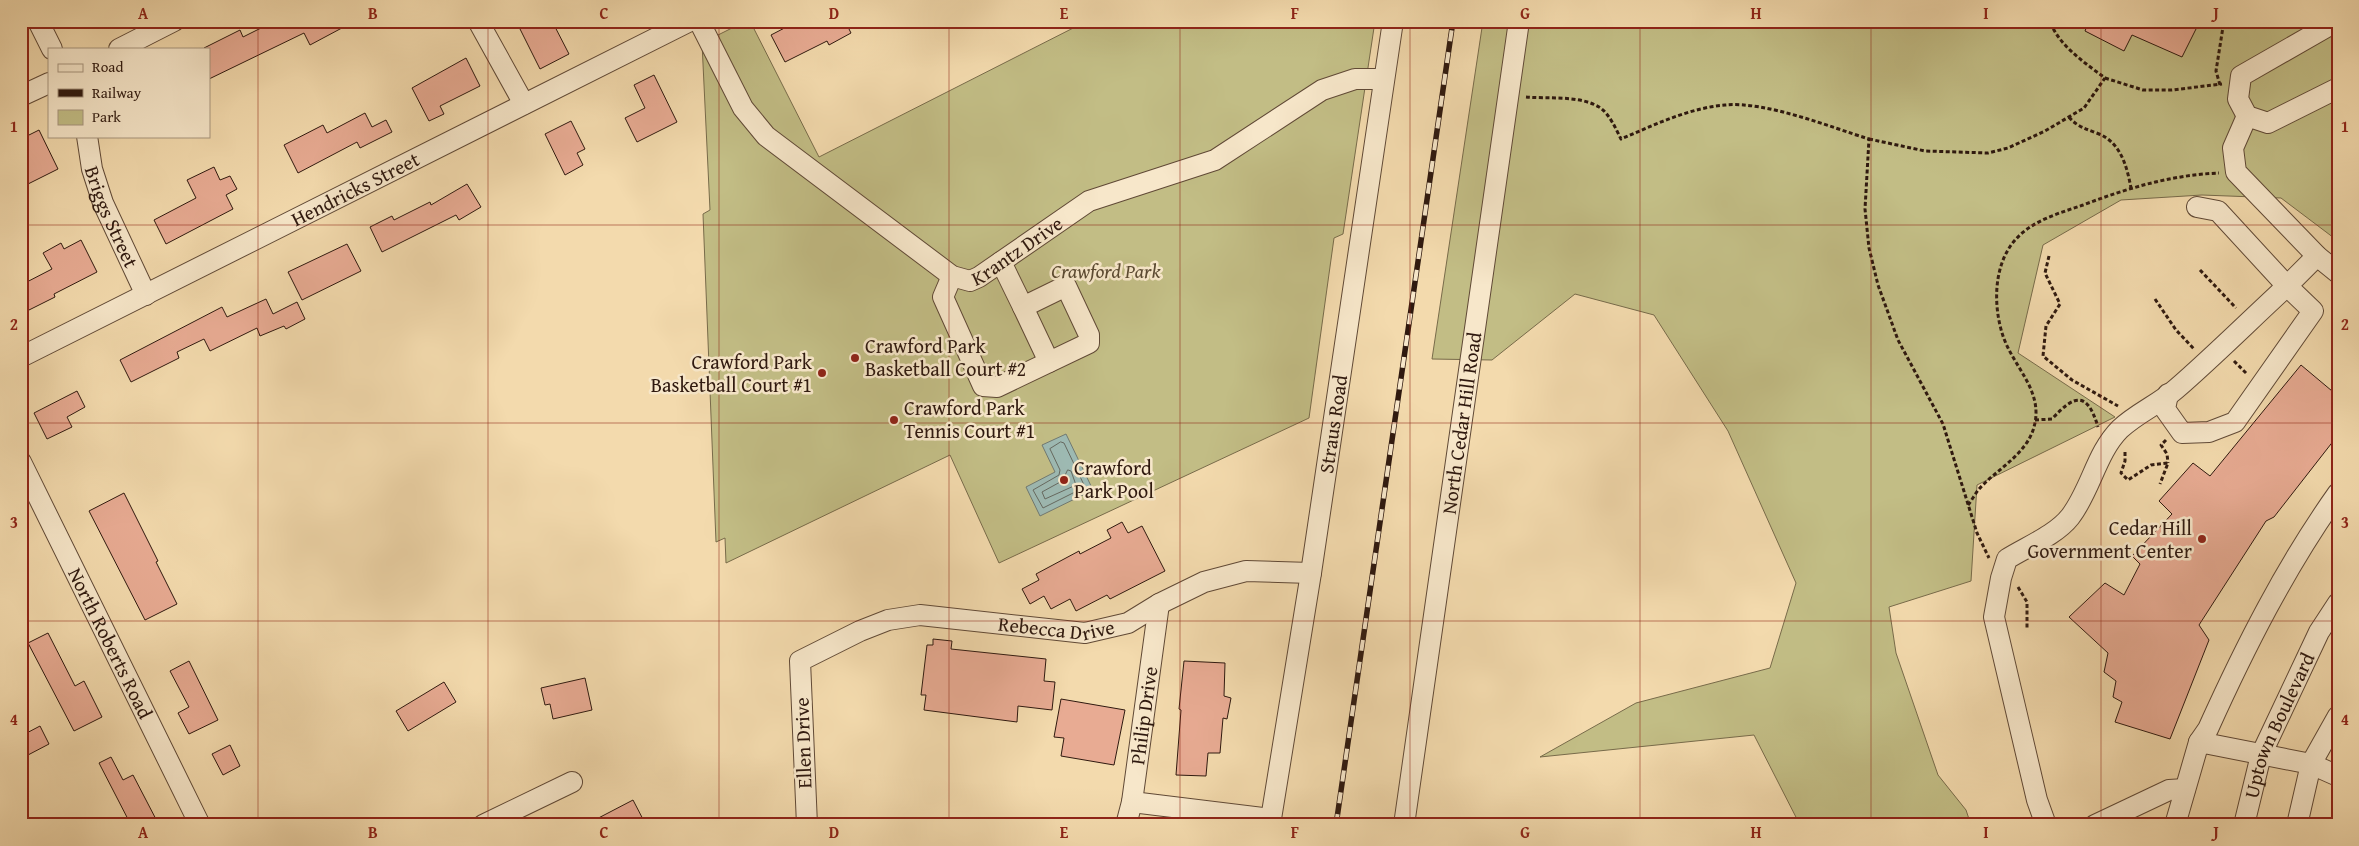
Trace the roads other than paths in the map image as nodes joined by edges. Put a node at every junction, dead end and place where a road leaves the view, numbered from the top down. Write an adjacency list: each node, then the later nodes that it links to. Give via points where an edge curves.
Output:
1 (38, 21): 9 (street)
2 (174, 21): 10 (street)
3 (478, 21): 15 (street)
4 (690, 21): 15 (street, Hendricks Street)
5 (699, 21): 22 (street, Krantz Drive, via 743,108 766,136)
6 (1393, 21): 11 (street, Straus Road)
7 (1519, 21): 49 (street, North Cedar Hill Road)
8 (2337, 21): 16 (street, via 2241,76 2238,98)
9 (52, 48)
10 (121, 48)
11 (1384, 78): 20 (street, Krantz Drive, via 1355,80 1322,90 1215,160 1089,201); 32 (street, Straus Road)
12 (48, 83): 14 (street)
13 (2338, 88): 16 (street, via 2268,123)
14 (21, 96)
15 (524, 104): 24 (street, Hendricks Street)
16 (2247, 116): 19 (street, via 2233,148 2236,172)
17 (87, 138): 24 (street, Briggs Street, via 92,170 103,203)
18 (2197, 207): 23 (street, via 2218,211)
19 (2318, 256): 21 (street); 23 (street)
20 (1001, 262): 22 (street, Krantz Drive, via 970,281); 25 (street)
21 (2338, 273)
22 (952, 276): 27 (street, via 943,298 983,386 997,387)
23 (2287, 286): 28 (street); 28 (street, via 2313,311 2235,422 2209,432 2182,432 2165,409)
24 (146, 295): 26 (street, Hendricks Street)
25 (1023, 307): 27 (street); 27 (street, via 1066,286 1089,335 1089,343)
26 (21, 357)
27 (1049, 362)
28 (2168, 394): 50 (street, via 2119,430 2103,452 2069,518 2052,533 2007,559 2000,578 1994,617 2037,800)
29 (21, 462): 30 (street, North Roberts Road)
30 (27, 491): 45 (street, North Roberts Road)
31 (2338, 492): 37 (street, via 2308,535 2272,597)
32 (1311, 573): 34 (street, Rebecca Drive, via 1246,571 1204,582); 44 (street, Straus Road)
33 (2338, 603): 38 (street, Uptown Boulevard, via 2319,632)
34 (1159, 604): 35 (street, Rebecca Drive, via 1128,623 1085,632 920,615 888,620); 43 (street, Philip Drive)
35 (800, 661): 47 (street, Ellen Drive)
36 (2338, 716): 39 (street)
37 (2199, 742): 38 (street); 42 (street)
38 (2261, 755): 39 (street); 53 (street, Uptown Boulevard)
39 (2311, 764): 40 (street); 54 (street)
40 (2338, 776)
41 (572, 782): 46 (street)
42 (2185, 789): 51 (street, via 2168,790); 52 (street)
43 (1132, 802): 44 (street); 48 (street, Philip Drive)
44 (1270, 822)
45 (200, 825)
46 (483, 825)
47 (807, 825)
48 (1126, 825)
49 (1404, 825)
50 (2046, 825)
51 (2095, 825)
52 (2175, 825)
53 (2244, 825)
54 (2297, 825)

